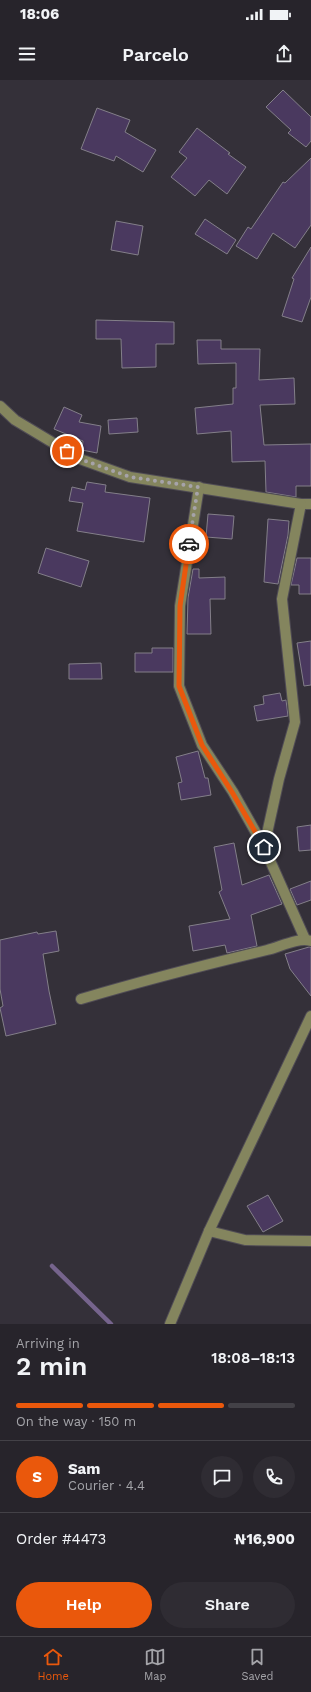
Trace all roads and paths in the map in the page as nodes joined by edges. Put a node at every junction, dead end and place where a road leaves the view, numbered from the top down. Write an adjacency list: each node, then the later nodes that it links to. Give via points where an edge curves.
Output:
1 (0, 406): 2 (street, via 15,420 80,459 130,477)
2 (198, 487): 3 (street); 4 (street, via 180,606 179,686 202,745)
3 (306, 504): 4 (street, via 282,600 296,722 279,779)
4 (264, 847): 5 (street)
5 (308, 940): 6 (street, via 185,969)
6 (81, 999)
7 (311, 1016): 8 (street)
8 (209, 1231): 9 (street, via 245,1240); 10 (street)
9 (311, 1241)
10 (170, 1324)

